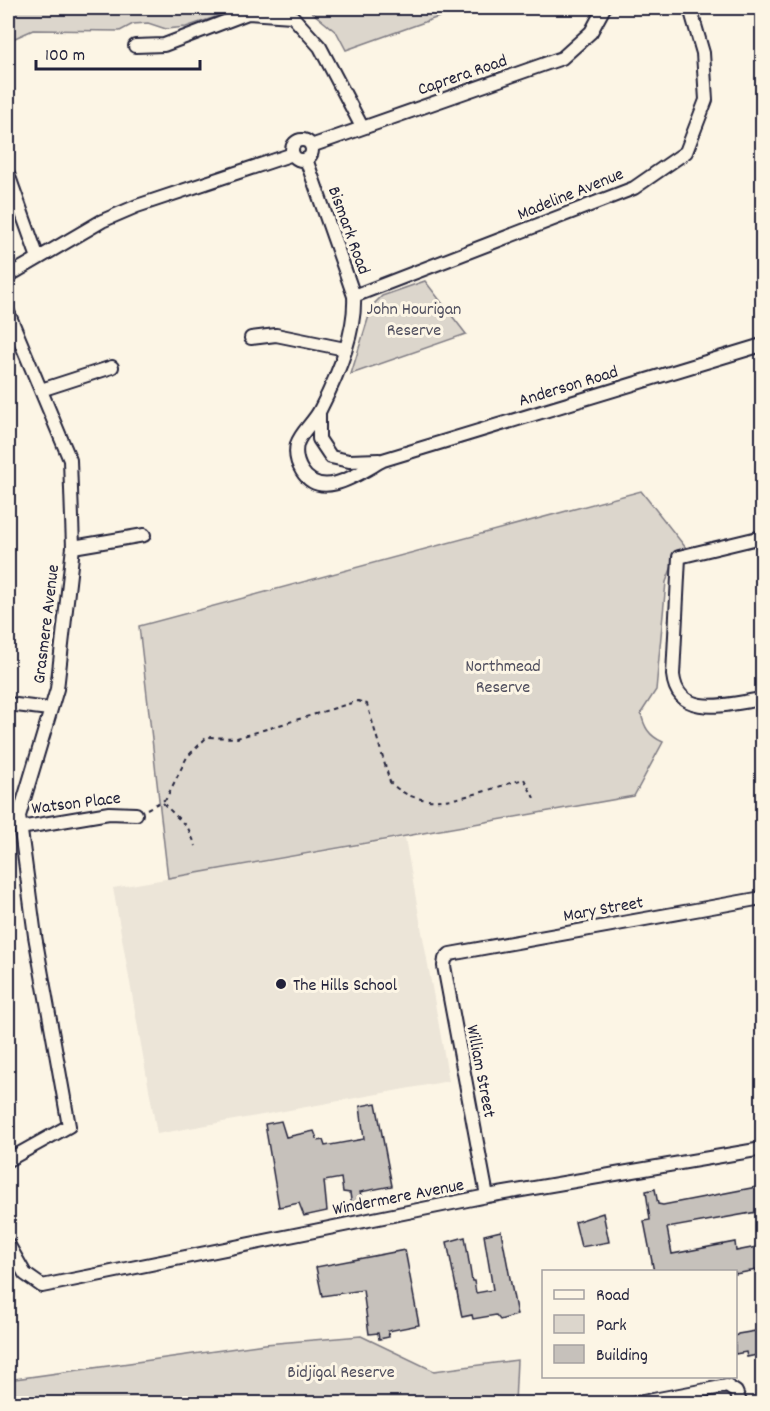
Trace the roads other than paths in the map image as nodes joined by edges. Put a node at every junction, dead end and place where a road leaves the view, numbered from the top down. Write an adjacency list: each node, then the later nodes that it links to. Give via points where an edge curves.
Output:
1 (604, 8): 4 (street, Caprera Road, via 591,32 562,58)
2 (690, 8): 11 (street, Madeline Avenue, via 703,53 706,100 686,152 634,188)
3 (135, 46): 4 (street, via 164,45 248,13 292,16 320,47)
4 (362, 127): 5 (street, Caprera Road)
5 (311, 146): 6 (street, via 298,141); 7 (street)
6 (293, 154): 7 (street); 9 (street, via 137,206)
7 (306, 159): 11 (street, Bismark Road)
8 (8, 174): 9 (street)
9 (38, 258): 10 (street)
10 (8, 276)
11 (354, 296): 15 (street, Bismark Road, via 355,312)
12 (8, 312): 17 (street, Grasmere Avenue)
13 (251, 338): 15 (street, via 276,335)
14 (762, 345): 19 (street, Anderson Road)
15 (345, 349): 18 (street, Anderson Road)
16 (112, 367): 17 (street)
17 (41, 390): 22 (street, Grasmere Avenue, via 70,460)
18 (320, 412): 19 (street, Anderson Road, via 319,439 331,457); 19 (street, Anderson Road, via 298,441 296,450 301,469 313,483 336,483)
19 (383, 460)
20 (144, 535): 22 (street)
21 (762, 537): 23 (street, via 679,557 672,675 678,694 690,703 707,706)
22 (73, 547): 25 (street, Grasmere Avenue, via 57,688)
23 (762, 699)
24 (8, 704): 25 (street)
25 (49, 709): 27 (street, Grasmere Avenue, via 19,816)
26 (136, 814): 27 (street, Watson Place, via 110,813)
27 (20, 828): 31 (street, Grasmere Avenue, via 69,1126)
28 (762, 898): 29 (street, Mary Street)
29 (450, 954): 32 (street, William Street, via 444,966)
30 (762, 1149): 32 (street, Windermere Avenue)
31 (8, 1160)
32 (487, 1196): 33 (street, Windermere Avenue, via 42,1286 25,1274)
33 (8, 1244)
34 (632, 1404): 35 (street, via 716,1386 732,1389)
35 (741, 1404)

